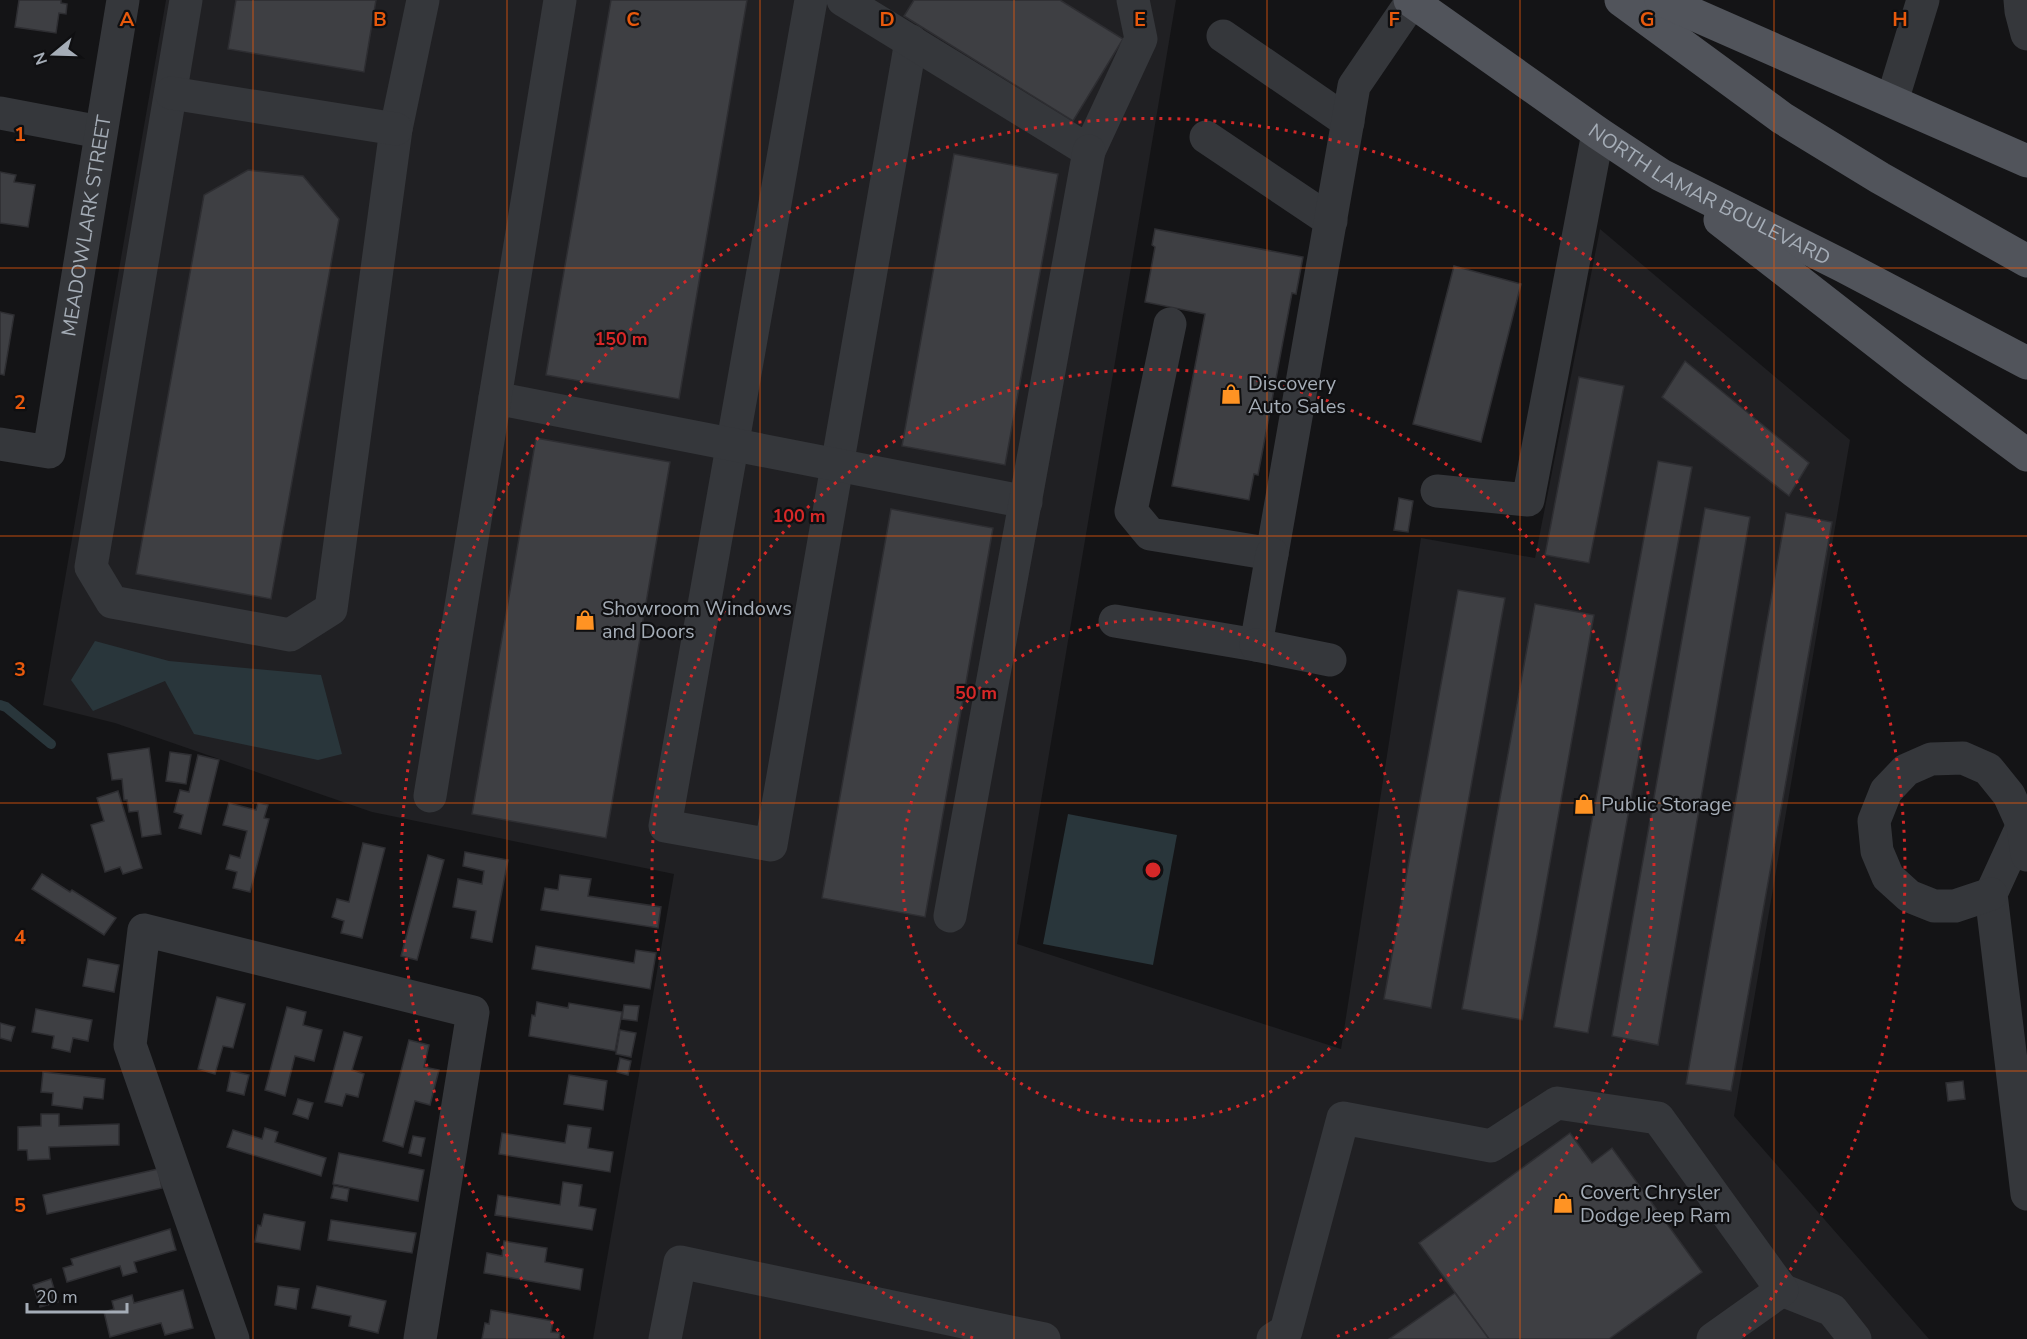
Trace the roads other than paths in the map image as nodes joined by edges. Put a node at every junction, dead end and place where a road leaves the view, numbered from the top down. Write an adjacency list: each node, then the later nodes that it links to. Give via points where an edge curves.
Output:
1 (123, 0): 22 (street, MEADOWLARK STREET)
2 (186, 0): 17 (street)
3 (423, 0): 21 (street)
4 (560, 0): 32 (street)
5 (812, 0): 34 (street)
6 (1133, 0): 25 (street, via 1141,39)
7 (1621, 0): 29 (main road, via 1782,118)
8 (1661, 0): 13 (main road)
9 (1923, 0): 18 (street)
10 (2020, 0): 14 (street)
11 (1411, 1): 20 (street, via 1354,86); 23 (main road, NORTH LAMAR BOULEVARD)
12 (858, 4): 16 (street)
13 (1708, 10): 18 (main road)
14 (2027, 33)
15 (1223, 36): 20 (street)
16 (911, 41): 25 (street); 36 (street)
17 (171, 93): 21 (street); 21 (street, via 92,567 112,602 290,635 331,609)
18 (1893, 101): 26 (main road)
19 (0, 113): 22 (street)
20 (1348, 122): 28 (street)
21 (396, 129)
22 (100, 132): 33 (street, MEADOWLARK STREET, via 49,452)
23 (1598, 133): 27 (main road, NORTH LAMAR BOULEVARD); 37 (street, via 1528,500)
24 (1206, 137): 28 (street)
25 (1089, 151): 38 (street)
26 (2025, 152)
27 (1661, 175): 31 (main road, NORTH LAMAR BOULEVARD); 35 (main road)
28 (1331, 221): 39 (street)
29 (2027, 261)
30 (1170, 324): 39 (street, via 1131,511 1150,534)
31 (2027, 363)
32 (495, 398): 34 (street); 43 (street)
33 (0, 444)
34 (732, 446): 36 (street); 36 (street, via 665,826 771,845)
35 (2027, 455)
36 (837, 466): 38 (street)
37 (1437, 491)
38 (1026, 502): 46 (street)
39 (1272, 554): 41 (street)
40 (1115, 621): 41 (street)
41 (1256, 645): 42 (street)
42 (1330, 660)
43 (430, 796)
44 (2026, 831): 45 (street); 45 (street, via 2009,795 1988,769 1963,758 1931,759 1906,770 1886,791 1875,821 1877,851 1888,876 1909,896 1934,906 1955,906)
45 (1991, 894): 47 (street)
46 (950, 916)
47 (2027, 1194)
48 (1782, 1290): 53 (street, via 1658,1118 1557,1104 1491,1146 1343,1118 1286,1331); 54 (street); 55 (street, via 1832,1310)
49 (233, 1339): 50 (street, via 130,1045 144,930 473,1012)
50 (420, 1339)
51 (665, 1339): 52 (street, via 680,1262)
52 (1044, 1339)
53 (1273, 1339)
54 (1713, 1339)
55 (1855, 1339)

